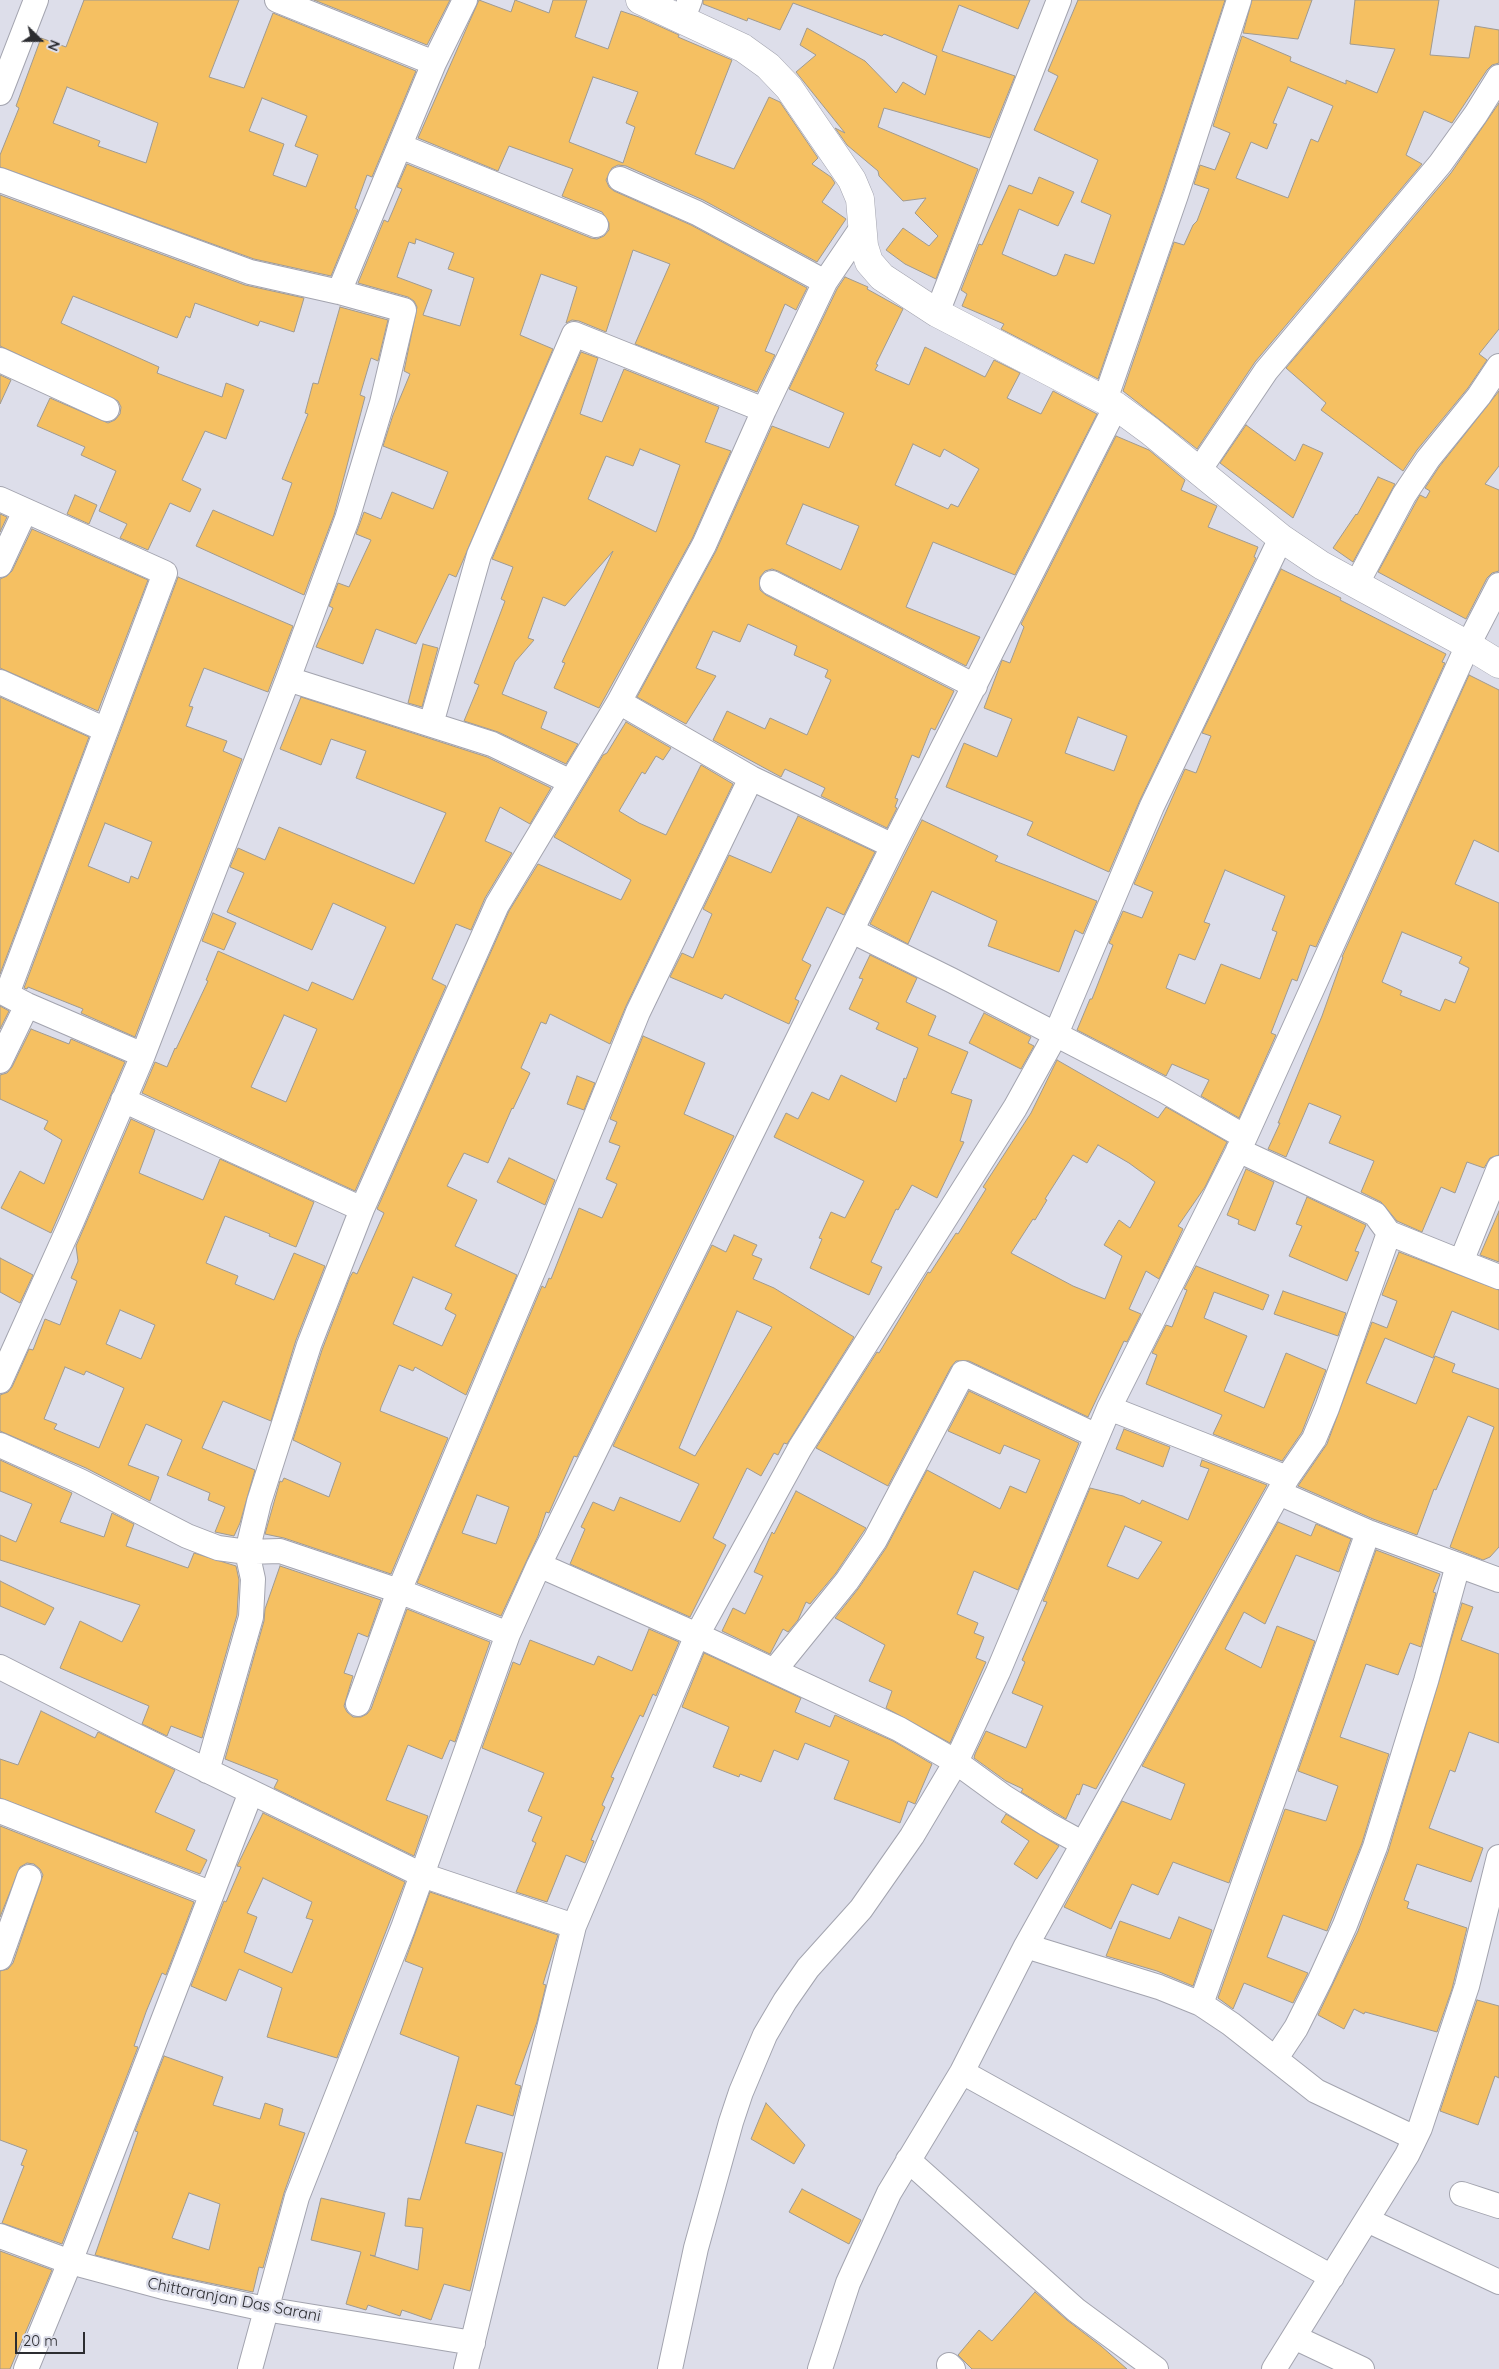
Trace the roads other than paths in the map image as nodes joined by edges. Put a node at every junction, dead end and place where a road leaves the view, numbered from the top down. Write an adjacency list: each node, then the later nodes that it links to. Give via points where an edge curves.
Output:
1 (36, 0): 10 (street)
2 (277, 0): 8 (street)
3 (465, 0): 8 (street)
4 (640, 0): 7 (street)
5 (1059, 0): 18 (street)
6 (1239, 0): 21 (street)
7 (686, 9): 15 (street, via 768,66 789,88 852,180 860,199)
8 (434, 63): 11 (street)
9 (1499, 77): 24 (street, via 1440,164 1266,371)
10 (0, 93)
11 (400, 146): 14 (street); 17 (street)
12 (620, 179): 16 (street, via 697,213)
13 (0, 180): 17 (street, via 250,272)
14 (596, 225)
15 (863, 226): 16 (street); 18 (street, via 869,262 882,277)
16 (825, 282): 23 (street)
17 (339, 292): 34 (street, via 404,310 382,403 347,519)
18 (937, 313): 21 (street)
19 (0, 360): 22 (street)
20 (1499, 366): 30 (street, via 1414,481)
21 (1110, 403): 24 (street, via 1150,431); 36 (street)
22 (107, 410)
23 (764, 410): 37 (street, via 704,546); 38 (street, via 574,334 479,555)
24 (1198, 472): 27 (street)
25 (0, 499): 26 (street)
26 (25, 511): 28 (street); 39 (street, via 165,573)
27 (1281, 538): 30 (street); 46 (street, via 1152,806)
28 (0, 565)
29 (772, 583): 36 (street)
30 (1356, 585): 32 (street)
31 (1499, 585): 32 (street)
32 (1468, 645): 33 (street); 50 (street)
33 (1499, 664)
34 (288, 679): 38 (street); 47 (street)
35 (0, 682): 39 (street)
36 (976, 686): 42 (street)
37 (620, 702): 40 (street); 41 (street)
38 (430, 724): 41 (street, via 492,744)
39 (106, 730): 44 (street)
40 (751, 778): 42 (street); 66 (street, via 638,1012)
41 (571, 782): 52 (street, via 497,905)
42 (893, 846): 43 (street)
43 (852, 931): 46 (street); 63 (street)
44 (3, 992): 45 (street)
45 (27, 1005): 47 (street); 48 (street)
46 (1056, 1034): 50 (street, via 1165,1091); 68 (street, via 1015,1108 800,1448)
47 (143, 1055): 49 (street)
48 (0, 1061)
49 (123, 1100): 52 (street); 56 (street)
50 (1242, 1144): 53 (street, via 1375,1214); 57 (street)
51 (1499, 1168): 54 (street)
52 (362, 1209): 62 (street, via 309,1345 259,1502)
53 (1389, 1233): 54 (street); 60 (street, via 1327,1408 1314,1439)
54 (1461, 1262): 55 (street)
55 (1499, 1277)
56 (0, 1381)
57 (1109, 1408): 58 (street); 60 (street)
58 (1097, 1436): 70 (street, via 963,1373 875,1540 847,1582); 72 (street, via 998,1672)
59 (0, 1445): 62 (street, via 187,1536 218,1548)
60 (1283, 1486): 61 (street); 76 (street)
61 (1368, 1532): 64 (street); 84 (street)
62 (247, 1552): 66 (street, via 280,1551); 73 (street, via 252,1579 251,1617)
63 (539, 1565): 67 (street); 68 (street)
64 (1458, 1565): 65 (street); 85 (street, via 1374,1847 1320,1980 1296,2028)
65 (1499, 1580)
66 (399, 1591): 67 (street); 71 (street)
67 (508, 1634): 78 (street)
68 (697, 1635): 70 (street); 81 (street)
69 (0, 1667): 73 (street)
70 (774, 1671): 72 (street, via 898,1729)
71 (358, 1704)
72 (956, 1762): 76 (street, via 1004,1797); 102 (street, via 912,1836 867,1901 808,1968 765,2035 741,2092 726,2140 696,2248)
73 (207, 1770): 74 (street)
74 (251, 1792): 78 (street); 80 (street)
75 (0, 1811): 80 (street)
76 (1082, 1843): 82 (street)
77 (1499, 1857): 87 (street, via 1467,1986 1438,2080)
78 (422, 1875): 81 (street); 96 (street, via 298,2197)
79 (29, 1878): 83 (street)
80 (210, 1893): 93 (street)
81 (574, 1926): 98 (street)
82 (1026, 1946): 84 (street, via 1159,1987); 86 (street)
83 (0, 1958)
84 (1201, 2004): 85 (street)
85 (1276, 2058): 87 (street, via 1316,2090)
86 (962, 2072): 88 (street); 94 (street)
87 (1415, 2138): 91 (street)
88 (908, 2160): 103 (street, via 889,2193 848,2283); 104 (street, via 1076,2310)
89 (1462, 2194): 90 (street)
90 (1499, 2206)
91 (1367, 2220): 94 (street); 95 (street)
92 (0, 2236): 93 (street, Chittaranjan Das Sarani)
93 (70, 2262): 96 (street, Chittaranjan Das Sarani, via 163,2287); 99 (street)
94 (1332, 2277): 97 (street)
95 (1499, 2282)
96 (265, 2308): 98 (street, Chittaranjan Das Sarani); 100 (street)
97 (1294, 2336): 105 (street); 106 (street)
98 (472, 2343): 101 (street)
99 (26, 2369)
100 (250, 2369)
101 (466, 2369)
102 (670, 2369)
103 (820, 2369)
104 (1156, 2369)
105 (1274, 2369)
106 (1362, 2369)

